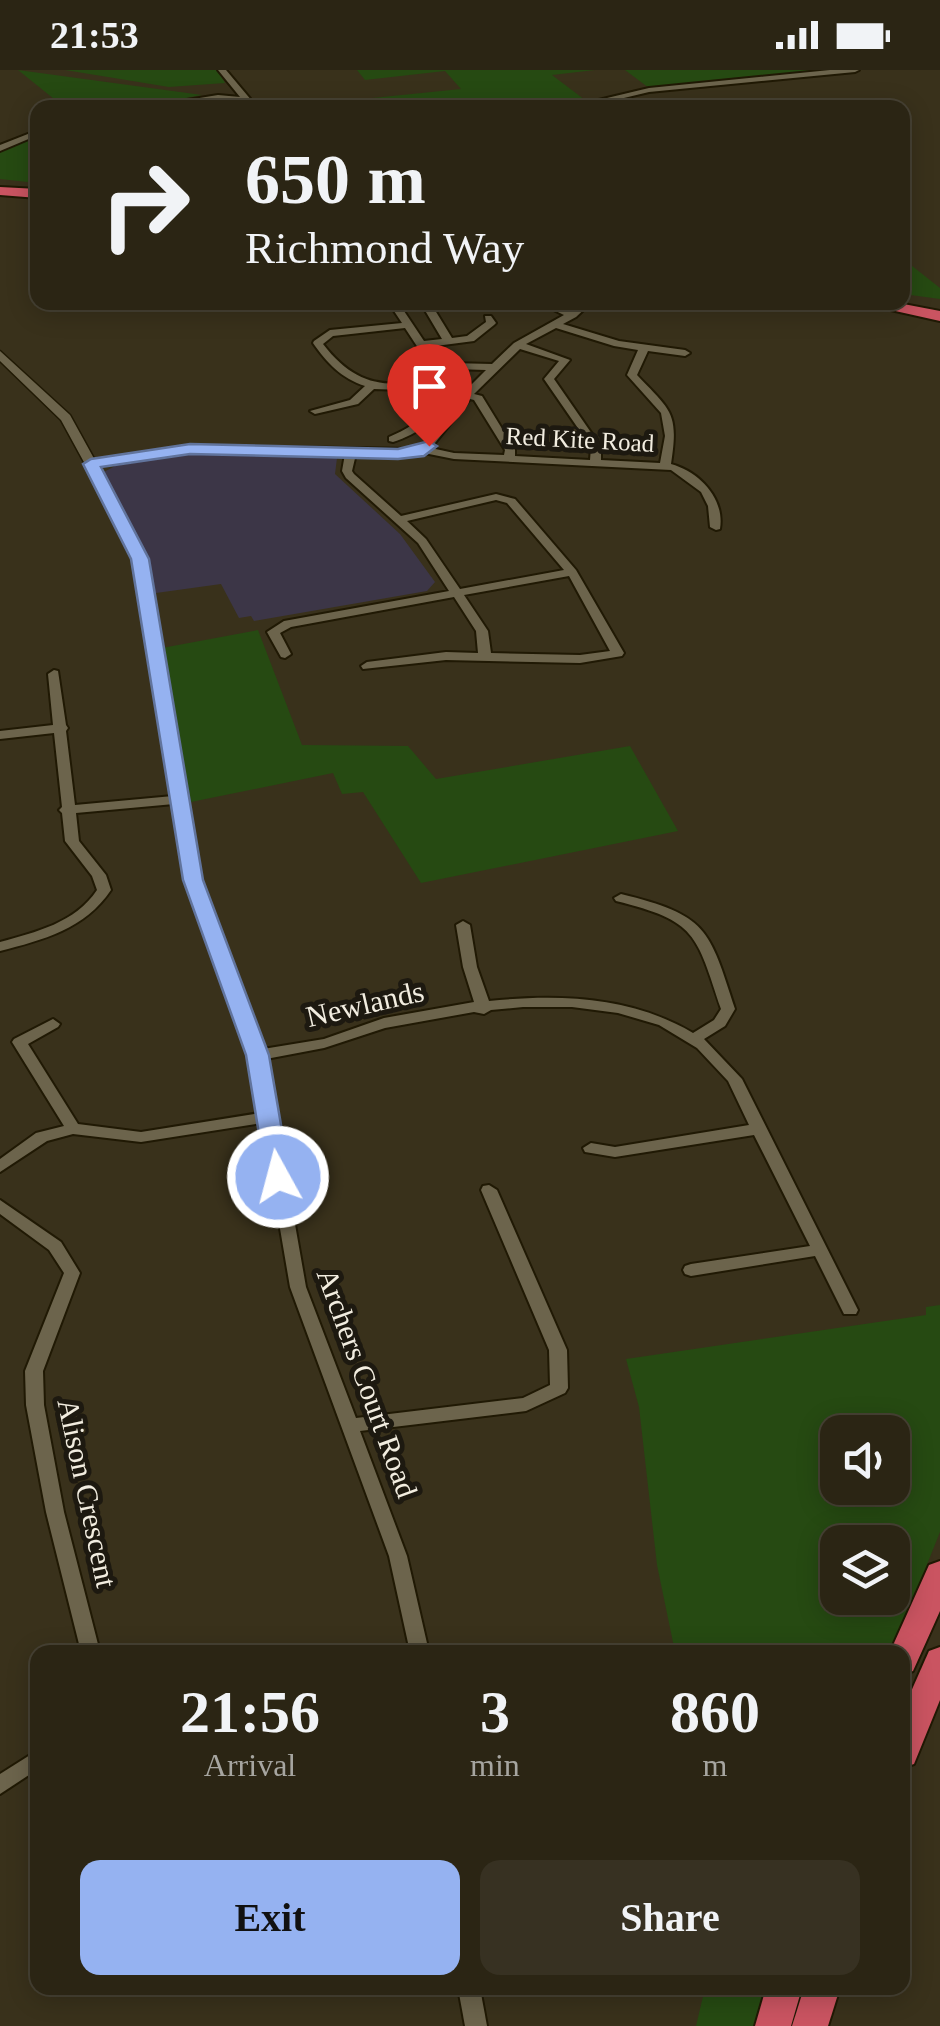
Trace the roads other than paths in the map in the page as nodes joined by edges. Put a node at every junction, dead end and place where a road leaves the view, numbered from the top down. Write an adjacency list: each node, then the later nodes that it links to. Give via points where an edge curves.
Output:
1 (222, 70): 3 (street)
2 (854, 70): 8 (street)
3 (235, 89): 4 (street); 7 (street)
4 (218, 97): 5 (street); 6 (street)
5 (197, 100)
6 (232, 100)
7 (247, 100)
8 (604, 100)
9 (30, 135): 10 (street)
10 (0, 148)
11 (0, 195): 12 (highway)
12 (30, 197)
13 (910, 304): 19 (highway)
14 (910, 309): 19 (highway)
15 (398, 310): 23 (street)
16 (430, 310): 24 (street)
17 (560, 310): 20 (street)
18 (578, 310): 20 (street)
19 (940, 313)
20 (572, 315): 22 (street)
21 (488, 318): 24 (street, via 492,324 474,337)
22 (554, 324): 25 (street); 27 (street)
23 (408, 325): 26 (street); 33 (street, via 319,339 333,362)
24 (449, 342): 26 (street)
25 (518, 345): 31 (street); 40 (street, via 565,360 549,379 596,447)
26 (420, 346): 30 (street, via 432,361)
27 (644, 348): 29 (street); 45 (street, via 632,375 666,412)
28 (0, 354): 41 (street, Archers Court Road, via 66,418)
29 (685, 354)
30 (450, 366): 31 (street); 32 (street, via 441,380)
31 (494, 367): 34 (street)
32 (430, 382): 33 (street); 36 (street, via 442,402)
33 (370, 387): 35 (street, via 354,402)
34 (467, 395): 37 (street); 39 (street, via 478,398)
35 (315, 411)
36 (392, 440)
37 (424, 450): 38 (street, Red Kite Road); 39 (street, Red Kite Road)
38 (351, 453): 41 (street, Red Kite Road, via 190,449); 46 (street, via 350,476)
39 (509, 457): 42 (street, Red Kite Road)
40 (595, 462): 42 (street, Red Kite Road); 44 (street, Red Kite Road)
41 (91, 464): 50 (street, Archers Court Road, via 140,559)
42 (563, 464): 43 (street); 44 (street)
43 (544, 467)
44 (634, 468): 45 (street)
45 (666, 469): 47 (street, via 704,486)
46 (402, 519): 48 (street, via 505,498); 49 (street)
47 (716, 527)
48 (572, 572): 49 (street); 52 (street, via 618,653 580,660)
49 (455, 593): 51 (street, via 282,626 273,636); 52 (street, via 482,631)
50 (158, 652): 57 (street, Archers Court Road)
51 (285, 654)
52 (485, 657): 53 (street)
53 (367, 666)
54 (54, 674): 55 (street)
55 (62, 728): 56 (street); 58 (street)
56 (0, 735)
57 (178, 800): 58 (street); 65 (street, Archers Court Road, via 193,880)
58 (66, 810): 61 (street, via 72,841 104,890 84,913 48,933)
59 (620, 898): 64 (street, via 678,913 703,937 728,1008 720,1023)
60 (463, 926): 62 (street)
61 (0, 947)
62 (484, 1008): 64 (street, Newlands, via 593,1002 643,1014); 65 (street, Newlands, via 380,1024 328,1043)
63 (53, 1024): 68 (street, via 19,1042)
64 (696, 1038): 67 (street, Newlands, via 723,1062)
65 (258, 1055): 66 (street, Archers Court Road)
66 (270, 1117): 68 (street, via 140,1137); 76 (street, Archers Court Road, via 298,1287)
67 (759, 1128): 69 (street, via 615,1152); 73 (street, Newlands)
68 (73, 1129): 70 (street, via 42,1137)
69 (591, 1148)
70 (0, 1168)
71 (489, 1190): 76 (street, via 558,1350 559,1388 526,1404)
72 (0, 1206): 78 (street, Alison Crescent, via 54,1246 72,1272 34,1371 34,1404)
73 (819, 1250): 74 (street); 75 (street, Newlands)
74 (691, 1270)
75 (850, 1310)
76 (349, 1426): 79 (street, Archers Court Road, via 398,1556)
77 (940, 1574): 80 (highway)
78 (90, 1645)
79 (418, 1645)
80 (909, 1645)
81 (940, 1660): 82 (highway)
82 (910, 1734)
83 (30, 1764): 84 (street)
84 (0, 1785)
85 (471, 1995): 88 (street)
86 (782, 1995): 89 (highway)
87 (820, 1995): 90 (highway)
88 (476, 2026)
89 (773, 2026)
90 (810, 2026)

